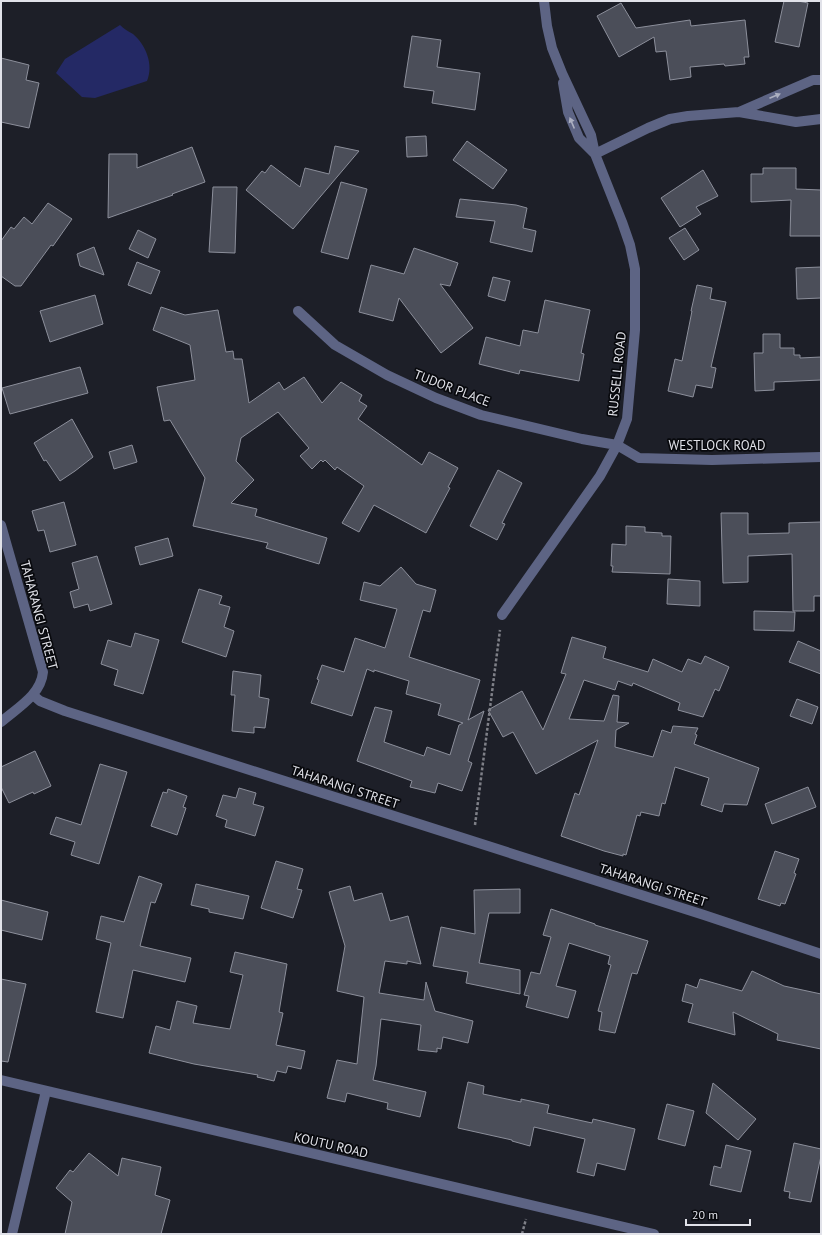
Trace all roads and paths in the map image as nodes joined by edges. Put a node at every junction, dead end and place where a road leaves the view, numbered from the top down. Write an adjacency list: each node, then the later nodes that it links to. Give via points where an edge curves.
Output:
1 (544, 1): 5 (street, RUSSELL ROAD, via 551,40 562,73 592,135)
2 (821, 80): 3 (street, one-way to 2, via 813,80)
3 (740, 112): 4 (street, via 796,122); 5 (street, via 670,120)
4 (821, 119)
5 (595, 154): 7 (street, RUSSELL ROAD, via 622,222 635,269 635,330 627,419)
6 (298, 311): 7 (street, TUDOR PLACE, via 335,345 387,375 436,398 481,415 582,439)
7 (617, 444): 8 (street, WESTLOCK ROAD, via 639,458 712,460); 10 (street, RUSSELL ROAD, via 600,476)
8 (821, 457)
9 (1, 525): 11 (street, TAHARANGI STREET, via 43,672 39,687)
10 (502, 615): 13 (path, via 476,822)
11 (33, 695): 12 (street); 13 (street, TAHARANGI STREET, via 40,701 65,711)
12 (1, 722)
13 (470, 841): 14 (street, TAHARANGI STREET)
14 (821, 954)
15 (1, 1080): 16 (street, KOUTU ROAD)
16 (46, 1091): 17 (street); 18 (street, KOUTU ROAD)
17 (12, 1234)
18 (654, 1234)

